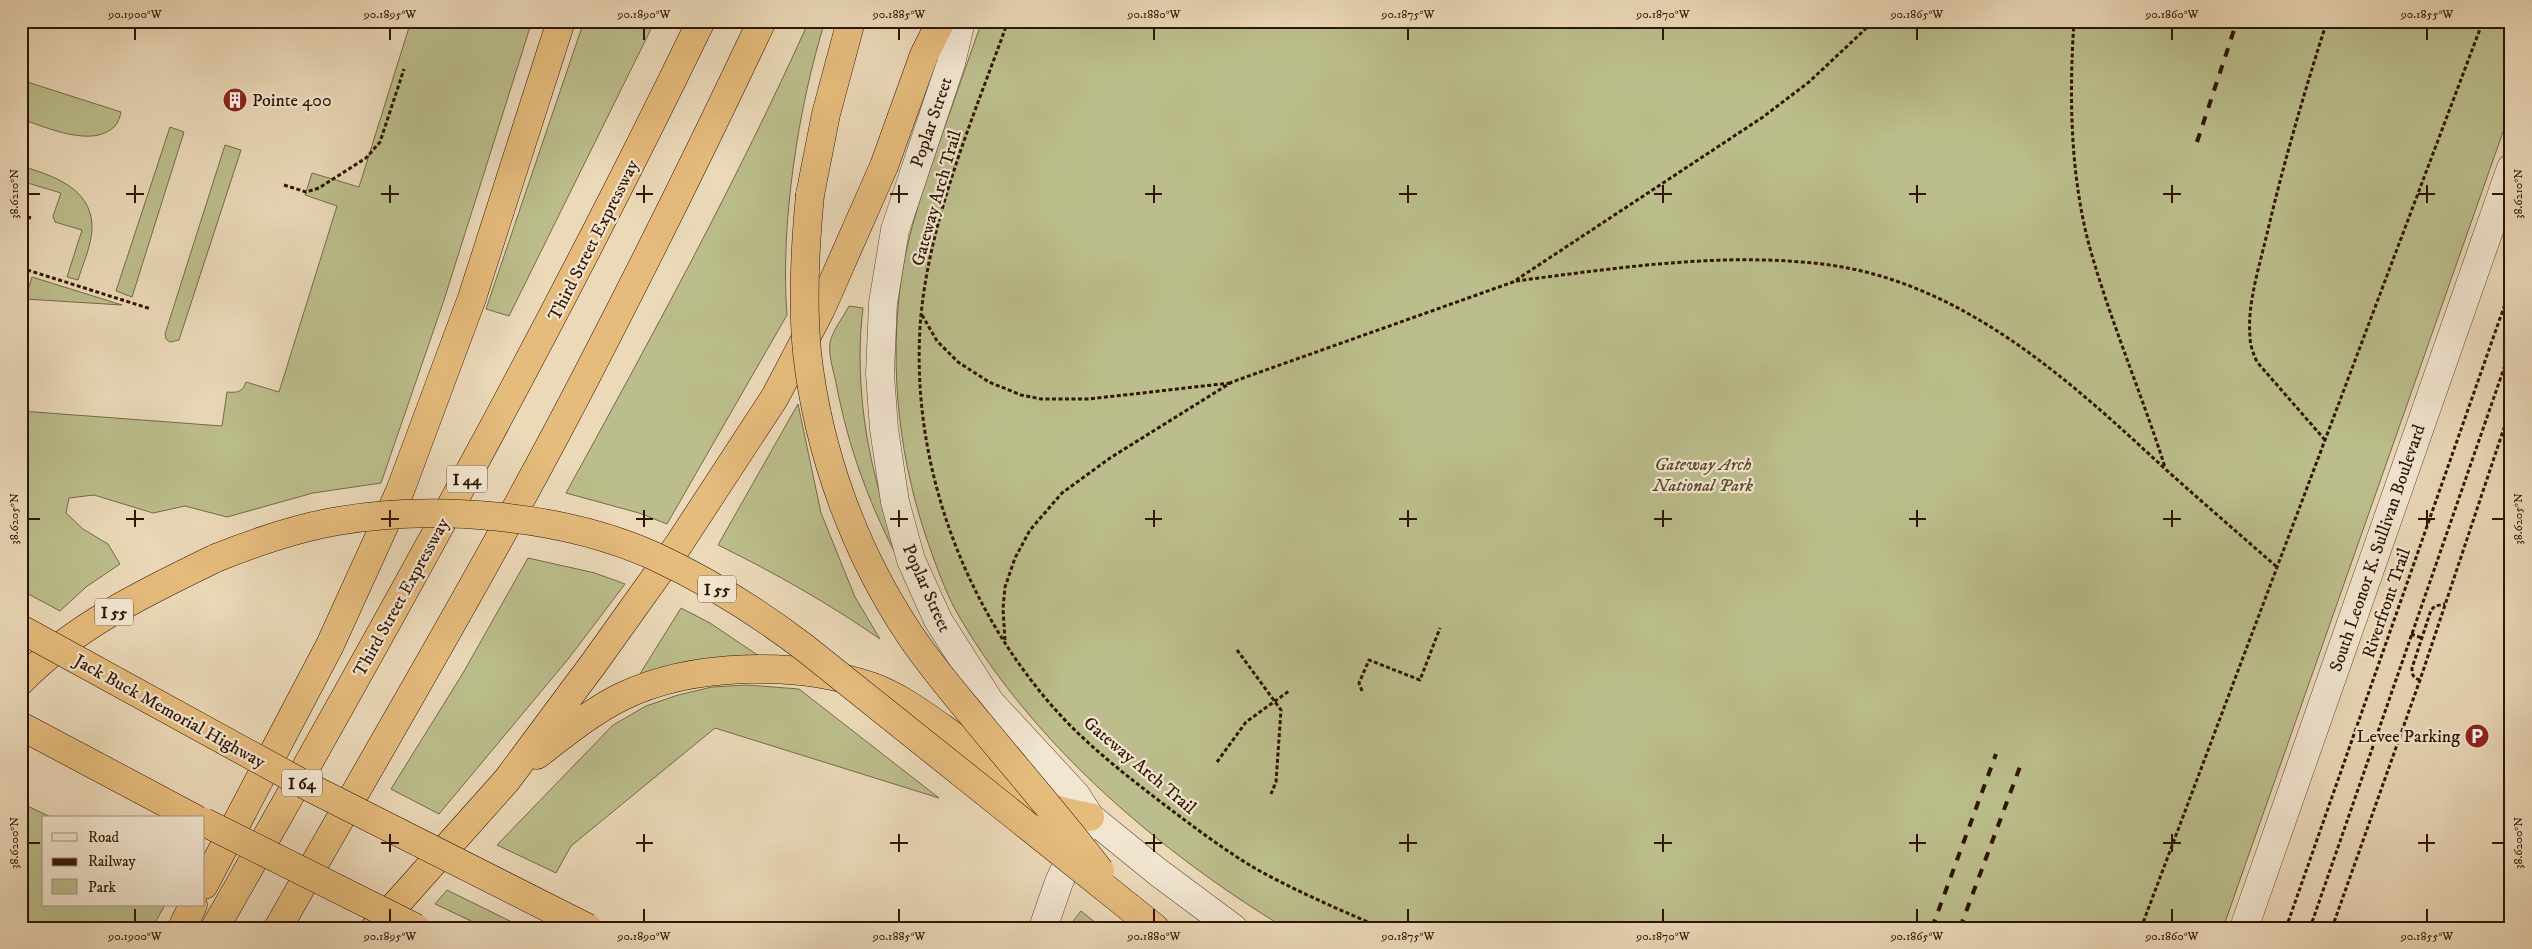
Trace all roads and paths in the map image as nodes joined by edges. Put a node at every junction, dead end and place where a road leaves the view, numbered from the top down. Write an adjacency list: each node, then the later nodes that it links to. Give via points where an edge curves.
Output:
1 (561, 21): 49 (highway, via 472,298 400,491 330,645)
2 (701, 21): 53 (highway, Third Street Expressway / I 44, via 637,153 486,444)
3 (762, 21): 54 (highway, via 587,374 469,591)
4 (852, 21): 14 (highway)
5 (864, 21): 14 (highway)
6 (941, 21): 44 (highway, via 924,54 884,166 821,309 775,397 678,544)
7 (961, 21): 47 (street, Poplar Street, via 951,63 896,230 883,303 880,374 894,493 911,560 938,620 990,702 1076,794)
8 (1008, 21): 23 (path, Gateway Arch Trail, via 948,190 928,267)
9 (1874, 21): 20 (path, via 1809,82 1763,117)
10 (2074, 21): 28 (path, via 2072,109 2082,209 2091,251)
11 (2327, 21): 27 (path, via 2276,192 2258,272 2250,334 2257,362)
12 (2484, 21): 27 (path)
13 (404, 69): 16 (path, via 380,142 366,158 319,188 306,192)
14 (836, 75): 51 (highway, bridge, via 810,195 805,298 807,352 828,454 843,506 860,549 915,642)
15 (2511, 168): 63 (street, South Leonor K. Sullivan Boulevard)
16 (284, 185)
17 (21, 215): 18 (path)
18 (31, 218)
19 (21, 268): 22 (path)
20 (1513, 282): 25 (path); 28 (path, via 1590,271 1723,261 1773,260 1861,271 1939,298 2000,333 2057,373)
21 (2511, 287): 64 (path, Riverfront Trail)
22 (151, 309)
23 (921, 315): 25 (path, via 937,341 958,362 989,382 1021,395 1041,399 1089,399); 35 (path, Gateway Arch Trail, via 919,364 926,445 948,527 968,576)
24 (2511, 348): 33 (path, Riverfront Trail)
25 (1232, 382): 35 (path, via 1110,458 1062,493 1042,515 1023,542 1010,572 1003,609)
26 (2511, 407): 30 (path)
27 (2325, 440): 29 (path)
28 (2165, 468): 29 (path)
29 (2277, 567): 62 (path)
30 (2445, 604): 34 (path, via 2431,610); 37 (path)
31 (1440, 628): 40 (path, via 1420,680 1368,660 1359,683)
32 (21, 629): 57 (highway, Jack Buck Memorial Highway / I 64, bridge, via 309,787)
33 (2411, 634): 34 (path); 65 (path, Riverfront Trail)
34 (2422, 638): 37 (path, via 2412,668 2412,674)
35 (1005, 643): 61 (path, Gateway Arch Trail, via 1063,718 1140,787 1217,844 1256,868)
36 (1237, 650): 41 (path)
37 (2420, 680): 66 (path)
38 (21, 681): 51 (highway, I 55, bridge, via 66,643 144,593 216,558 288,532 339,521 393,515 525,519 589,534 652,556 759,613)
39 (1289, 691): 41 (path)
40 (1362, 691)
41 (1275, 701): 43 (path, via 1246,722); 45 (path, via 1282,710 1276,782)
42 (21, 726): 46 (highway)
43 (1217, 762)
44 (507, 780): 47 (highway, via 566,733 620,698 644,688 712,672 790,670 825,674 874,687 959,739 1021,791 1042,804); 55 (highway)
45 (1271, 794)
46 (190, 816)
47 (1090, 817): 58 (street, via 1059,882); 60 (street, Poplar Street)
48 (205, 822): 56 (highway, bridge)
49 (205, 882)
50 (193, 906): 52 (highway)
51 (1129, 908): 59 (highway, I 55)
52 (182, 928)
53 (215, 928)
54 (278, 928)
55 (375, 928)
56 (416, 928)
57 (588, 928)
58 (1042, 928)
59 (1155, 928)
60 (1233, 928)
61 (1382, 928)
62 (2141, 928)
63 (2244, 928)
64 (2286, 928)
65 (2310, 928)
66 (2332, 928)

